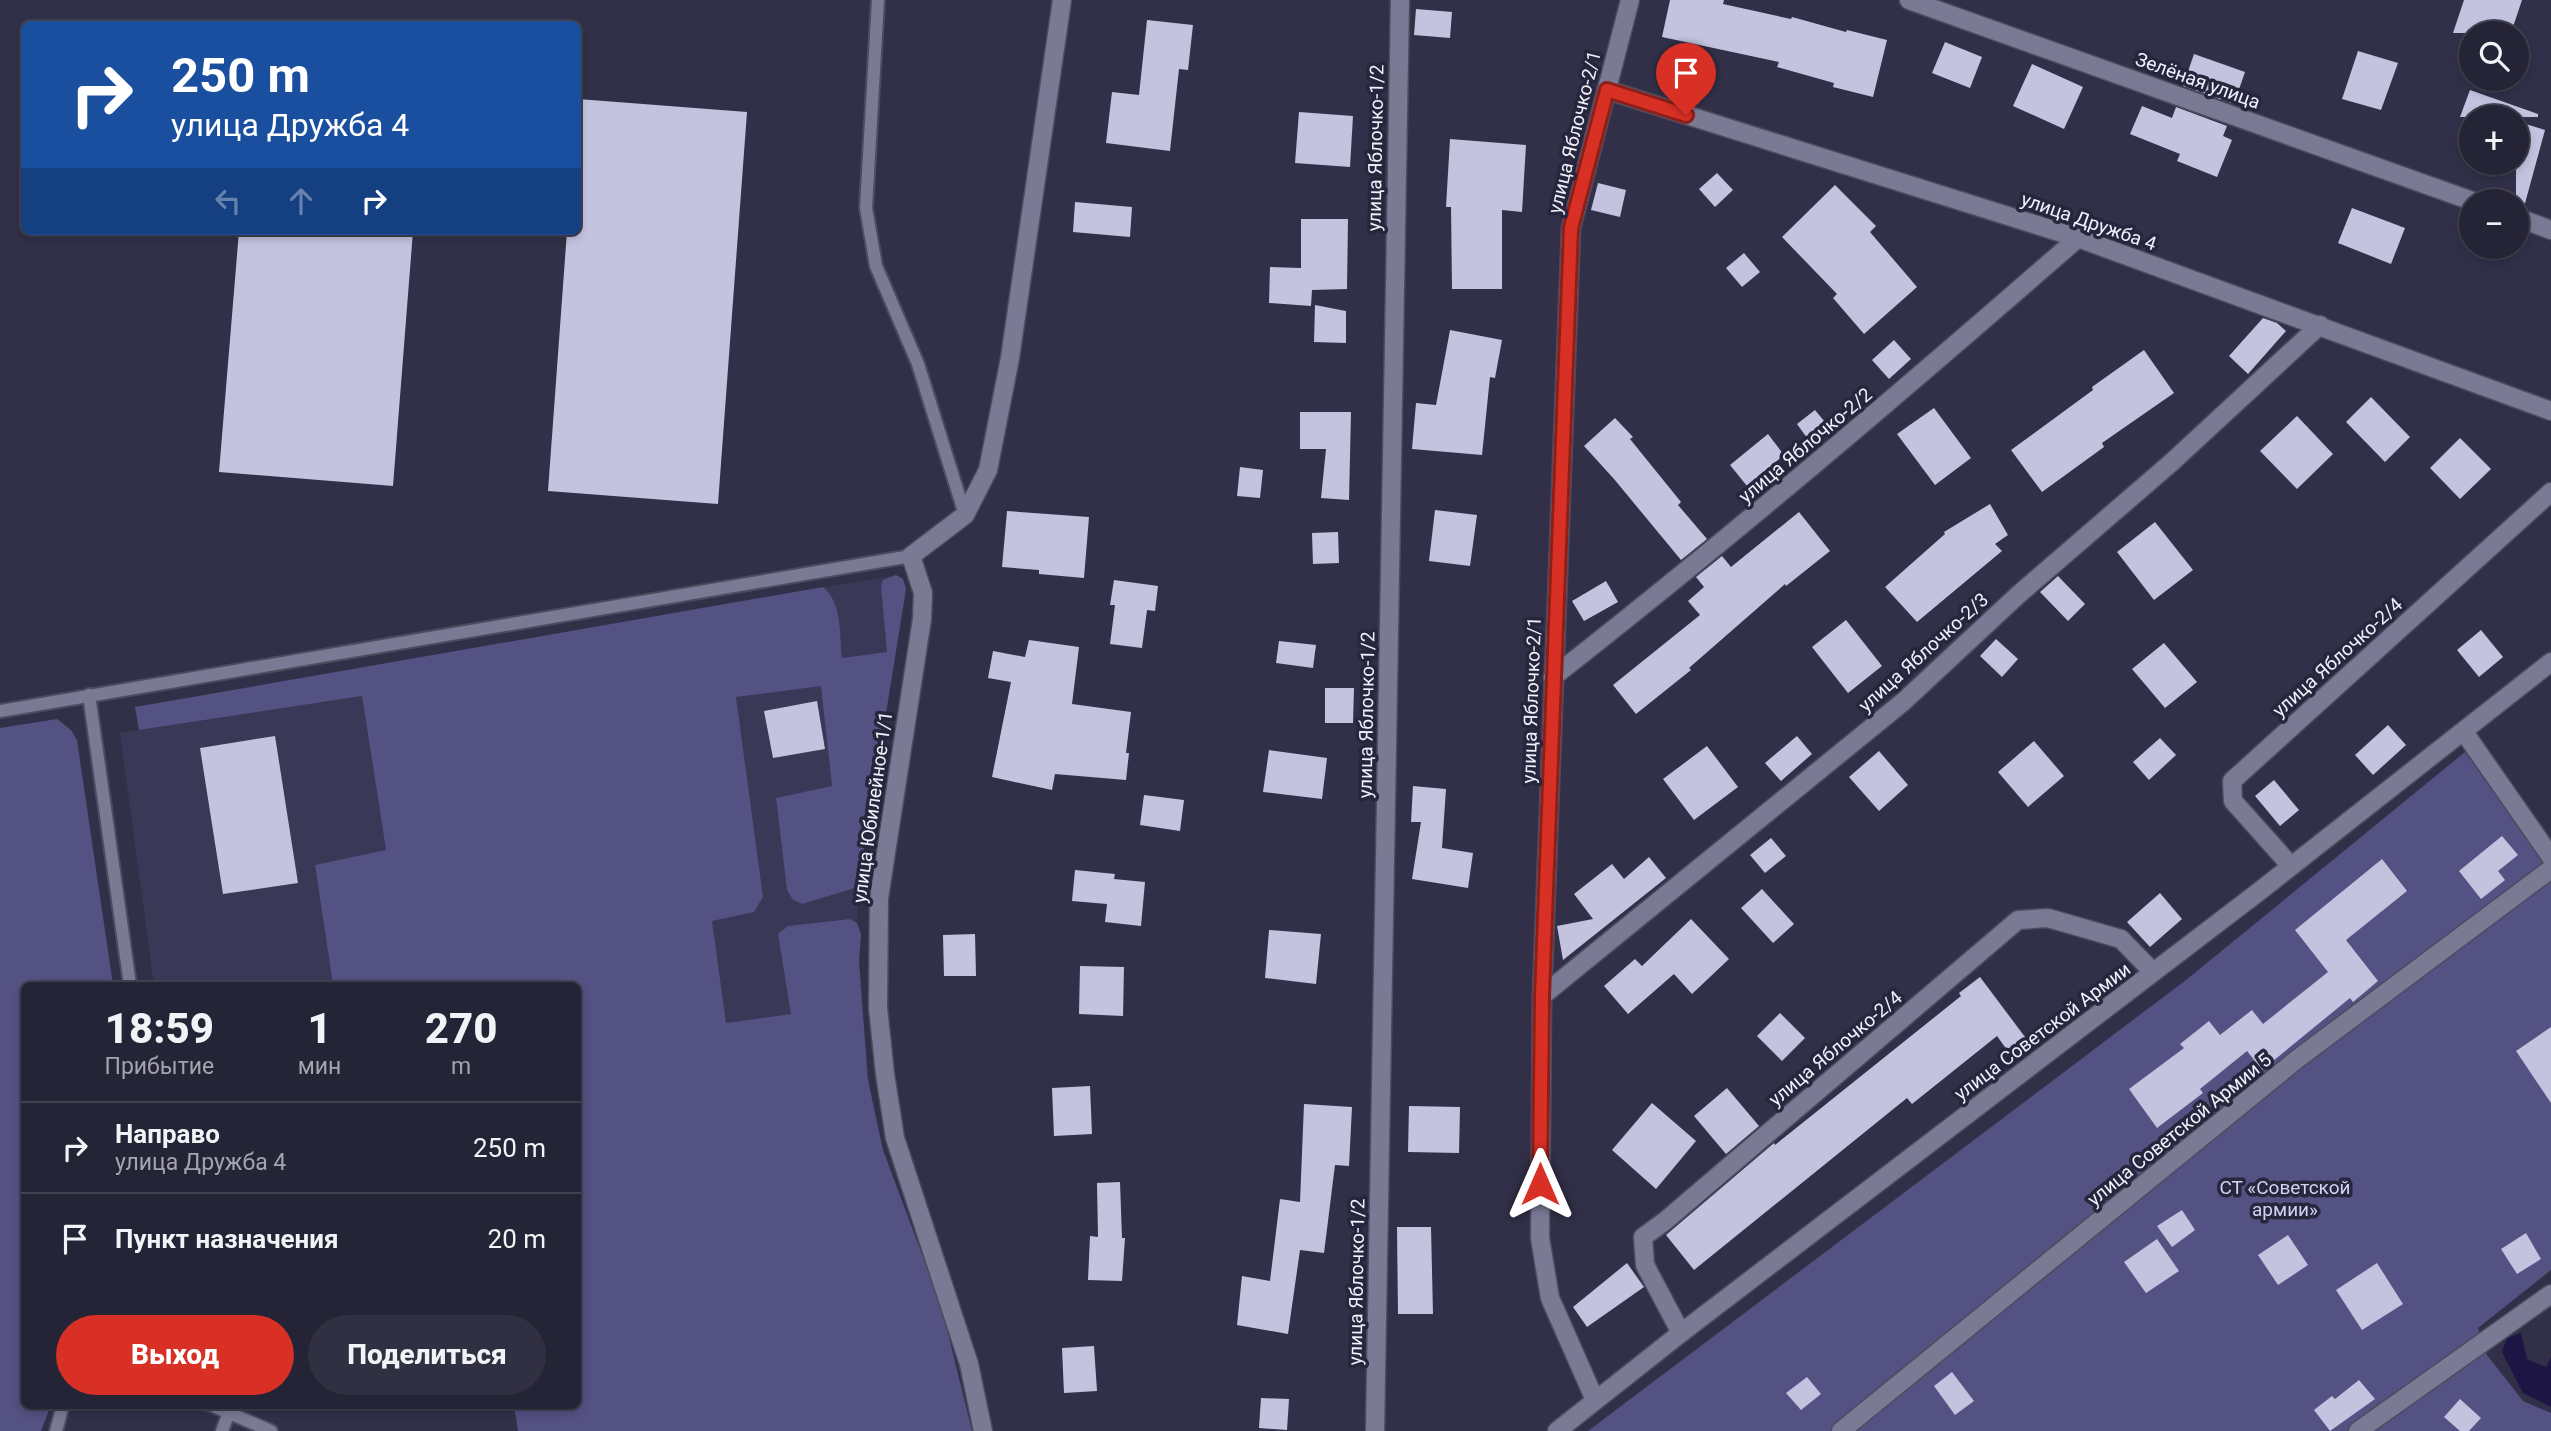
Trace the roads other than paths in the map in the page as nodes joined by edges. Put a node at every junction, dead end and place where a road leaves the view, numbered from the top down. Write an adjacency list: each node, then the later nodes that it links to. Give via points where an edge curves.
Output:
1 (878, 0): 14 (lane, via 866,208 876,266 918,363)
2 (1062, 0): 14 (street, via 1010,358 988,470)
3 (1400, 0): 37 (street, улица Яблочко-1/2)
4 (1630, 0): 6 (street, улица Яблочко-2/1)
5 (1909, 0): 7 (street, Зелёная улица)
6 (1607, 90): 10 (street, улица Дружба 4); 17 (street, улица Яблочко-2/1, via 1571,228)
7 (2459, 196)
8 (2529, 222): 9 (street)
9 (2551, 230)
10 (2078, 238): 11 (street, улица Дружба 4); 17 (street, улица Яблочко-2/2, via 1860,427)
11 (2320, 325): 12 (street, улица Дружба 4); 26 (street, улица Яблочко-2/3, via 1903,702)
12 (2551, 411)
13 (2551, 492): 22 (street, улица Яблочко-2/4, via 2232,781 2233,801)
14 (965, 515): 15 (street)
15 (911, 556): 18 (lane); 36 (street, улица Юбилейное-1/1, via 923,593 922,619 878,898 878,1008 895,1138 969,1364)
16 (2551, 662): 20 (street, улица Советской Армии)
17 (1553, 677): 26 (street, улица Яблочко-2/1)
18 (89, 695): 19 (lane); 25 (lane)
19 (0, 711)
20 (2464, 732): 21 (street); 22 (street, улица Советской Армии)
21 (2551, 857)
22 (2291, 866): 24 (street, улица Советской Армии)
23 (2551, 869): 39 (street, улица Советской Армии 5, via 2296,1060)
24 (2153, 972): 28 (street, улица Советской Армии); 28 (street, улица Яблочко-2/4, via 2121,939 2048,918 2018,920 1643,1237 1645,1265)
25 (130, 982)
26 (1542, 996): 29 (street, улица Яблочко-2/1, via 1540,1238 1550,1298)
27 (2551, 1294): 40 (street)
28 (1681, 1333): 29 (street, улица Советской Армии)
29 (1595, 1400): 38 (street, улица Советской Армии)
30 (62, 1409): 33 (lane)
31 (218, 1409): 32 (lane)
32 (228, 1415): 34 (lane); 35 (lane)
33 (56, 1431)
34 (222, 1431)
35 (271, 1431)
36 (983, 1431)
37 (1375, 1431)
38 (1557, 1431)
39 (1841, 1431)
40 (2358, 1431)

